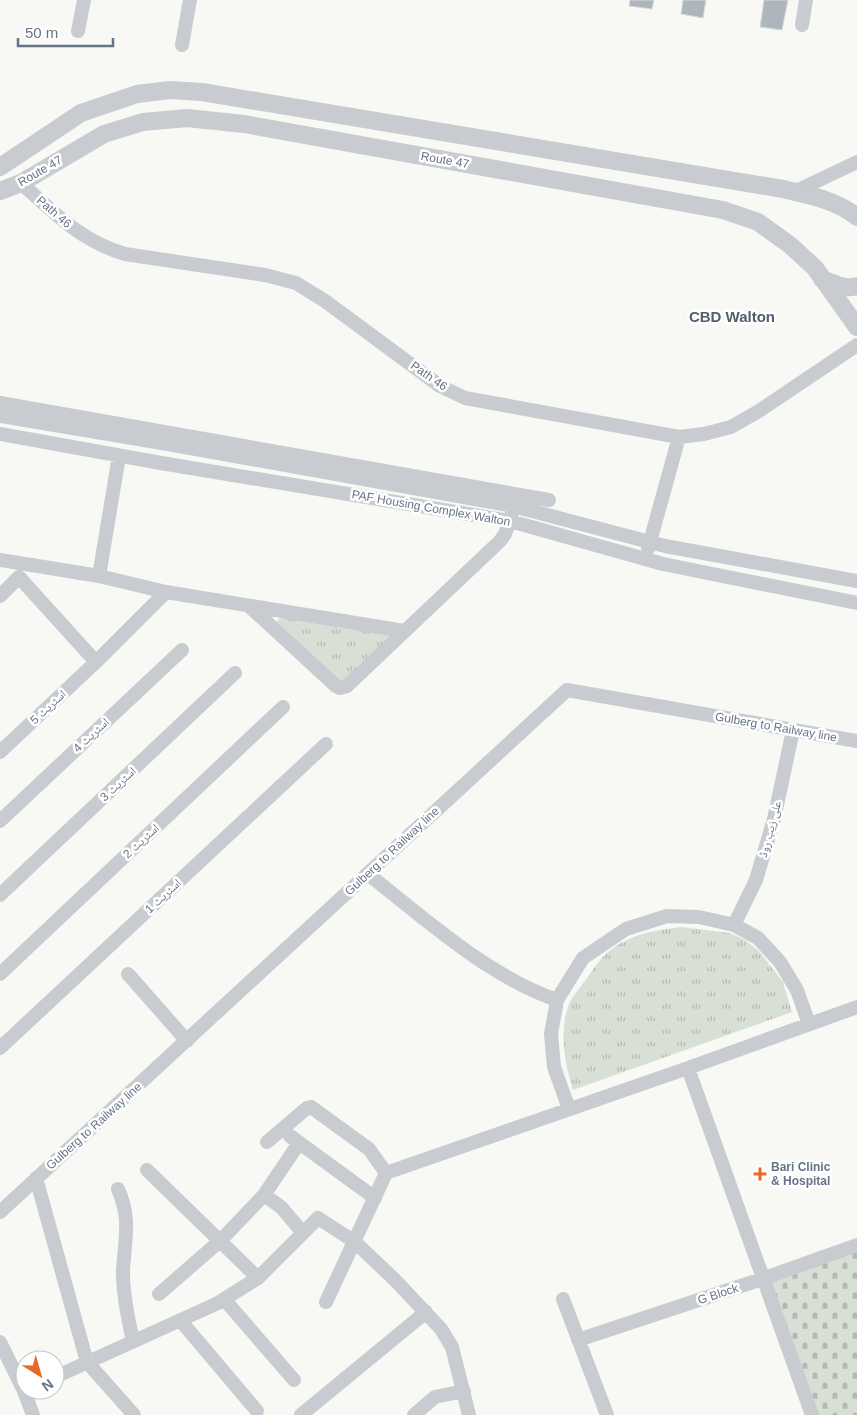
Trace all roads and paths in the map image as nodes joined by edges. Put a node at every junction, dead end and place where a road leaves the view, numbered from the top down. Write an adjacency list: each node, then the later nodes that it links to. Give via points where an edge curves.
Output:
1 (84, 0): 5 (street)
2 (190, 0): 6 (street)
3 (806, 0): 4 (street)
4 (802, 25)
5 (78, 31)
6 (182, 45)
7 (857, 162): 11 (street)
8 (0, 167): 11 (street, Route 47, via 82,113 137,94 170,90 202,92)
9 (21, 183): 10 (street, Route 47); 13 (street, Route 47, via 104,134 144,122 187,118 244,124 722,210 758,222 815,268); 20 (street, Path 46, via 60,219 106,248 296,283 440,386 465,398)
10 (0, 191)
11 (794, 192): 12 (street, Route 47, via 816,196)
12 (857, 217)
13 (822, 279): 14 (street, via 842,286); 15 (street, Route 47)
14 (857, 286)
15 (857, 327)
16 (857, 345): 20 (street, Path 46, via 731,427)
17 (0, 403): 22 (street)
18 (0, 416): 22 (street, PAF Housing Complex Walton)
19 (0, 434): 21 (street, PAF Housing Complex Walton)
20 (679, 437): 25 (street)
21 (119, 456): 24 (street, PAF Housing Complex Walton); 29 (street)
22 (514, 500): 23 (street); 24 (street); 25 (street, PAF Housing Complex Walton)
23 (549, 500)
24 (510, 521): 26 (street, PAF Housing Complex Walton); 35 (street, via 500,541)
25 (650, 543): 26 (street); 30 (street, PAF Housing Complex Walton)
26 (644, 559): 33 (street, PAF Housing Complex Walton)
27 (0, 560): 28 (street)
28 (21, 570): 29 (street); 32 (street); 37 (street)
29 (99, 576): 31 (street)
30 (857, 581)
31 (166, 592): 34 (street); 37 (street, اسٹریٹ 5)
32 (0, 596)
33 (857, 603)
34 (249, 606): 35 (street); 35 (street, via 340,688 347,686)
35 (404, 631)
36 (182, 650): 44 (street, اسٹریٹ 4)
37 (96, 662): 43 (street, اسٹریٹ 5)
38 (235, 673): 46 (street, اسٹریٹ 3)
39 (283, 708): 48 (street, اسٹریٹ 2)
40 (793, 730): 41 (street, Gulberg to Railway line); 45 (street, Gulberg to Railway line, via 567,690); 47 (street, علی زیب روڈ, via 774,819 756,880)
41 (857, 741)
42 (326, 744): 54 (street, اسٹریٹ 1)
43 (0, 752)
44 (0, 821)
45 (368, 874): 50 (street, via 491,967 533,992); 53 (street, Gulberg to Railway line)
46 (0, 895)
47 (734, 925): 50 (street, via 699,917 667,916 626,929 583,958); 52 (street, via 758,938 780,962 797,990)
48 (0, 974)
49 (128, 974): 53 (street)
50 (557, 1000): 56 (street, via 551,1034 554,1067)
51 (857, 1007): 52 (street)
52 (809, 1024): 55 (street)
53 (187, 1041): 60 (street, Gulberg to Railway line)
54 (0, 1048)
55 (688, 1068): 56 (street); 70 (street)
56 (568, 1109): 59 (street)
57 (267, 1142): 59 (street, via 307,1108 312,1108 369,1149)
58 (147, 1170): 66 (street)
59 (386, 1173): 63 (street)
60 (36, 1178): 64 (street, Gulberg to Railway line); 80 (street)
61 (118, 1189): 79 (street, via 128,1233 123,1273)
62 (264, 1195): 63 (street, via 294,1139); 65 (street, via 281,1207); 66 (street)
63 (375, 1198): 67 (street)
64 (0, 1212)
65 (303, 1233): 67 (street, via 318,1218); 69 (street)
66 (220, 1241): 69 (street); 71 (street)
67 (355, 1242): 74 (street); 75 (street)
68 (857, 1246): 70 (street, G Block)
69 (258, 1278): 72 (street)
70 (762, 1279): 77 (street, G Block); 93 (street)
71 (159, 1294)
72 (224, 1299): 76 (street); 83 (street)
73 (563, 1299): 77 (street)
74 (326, 1302)
75 (426, 1312): 84 (street, via 452,1347); 89 (street)
76 (180, 1320): 79 (street); 86 (street)
77 (578, 1340): 92 (street)
78 (0, 1342): 81 (street)
79 (133, 1342): 80 (street)
80 (87, 1362): 82 (street); 88 (street)
81 (15, 1371)
82 (65, 1372)
83 (294, 1380)
84 (464, 1391): 90 (street, via 435,1397); 91 (street)
85 (28, 1400): 87 (street)
86 (256, 1411)
87 (33, 1415)
88 (134, 1415)
89 (301, 1415)
90 (414, 1415)
91 (469, 1415)
92 (607, 1415)
93 (812, 1415)

